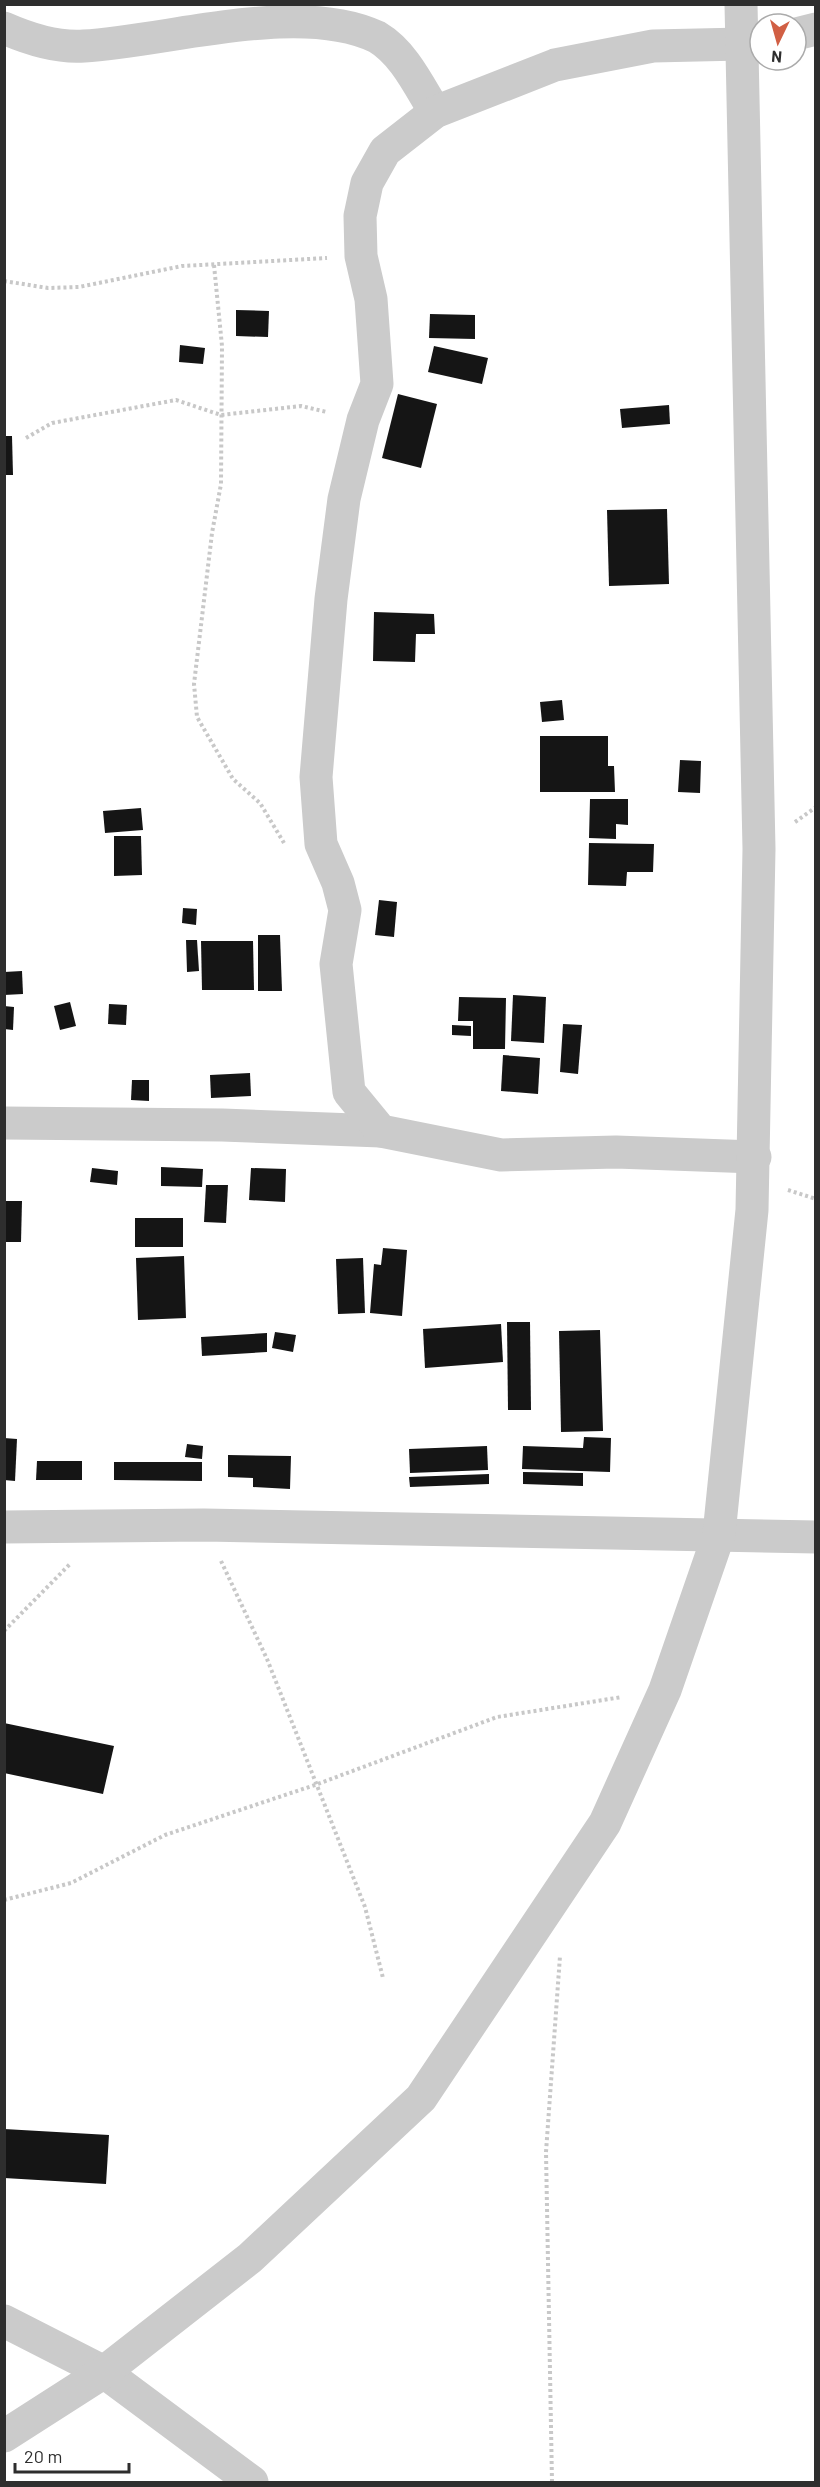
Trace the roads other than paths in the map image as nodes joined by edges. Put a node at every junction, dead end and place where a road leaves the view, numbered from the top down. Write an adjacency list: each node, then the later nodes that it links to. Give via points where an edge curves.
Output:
1 (741, 4): 3 (street)
2 (4, 28): 6 (street, via 33,41 83,47 286,18 333,22 377,37 400,56)
3 (748, 31)
4 (748, 43): 6 (street, via 652,46 555,65)
5 (751, 72): 9 (street, via 759,849)
6 (435, 112): 8 (street, via 386,151 367,183 360,216 361,256 371,299 377,384 363,420 342,510 316,777 321,844 345,910 336,964 348,1092)
7 (4, 1124): 8 (street, via 222,1125)
8 (381, 1131): 9 (street, via 501,1155 616,1152)
9 (755, 1157): 11 (street)
10 (4, 1527): 11 (street, via 204,1525)
11 (719, 1534): 12 (street); 14 (street, via 665,1690 605,1823 421,2098 250,2258)
12 (816, 1537)
13 (4, 2321): 14 (street)
14 (104, 2372): 15 (street); 16 (street)
15 (4, 2436)
16 (252, 2482)

